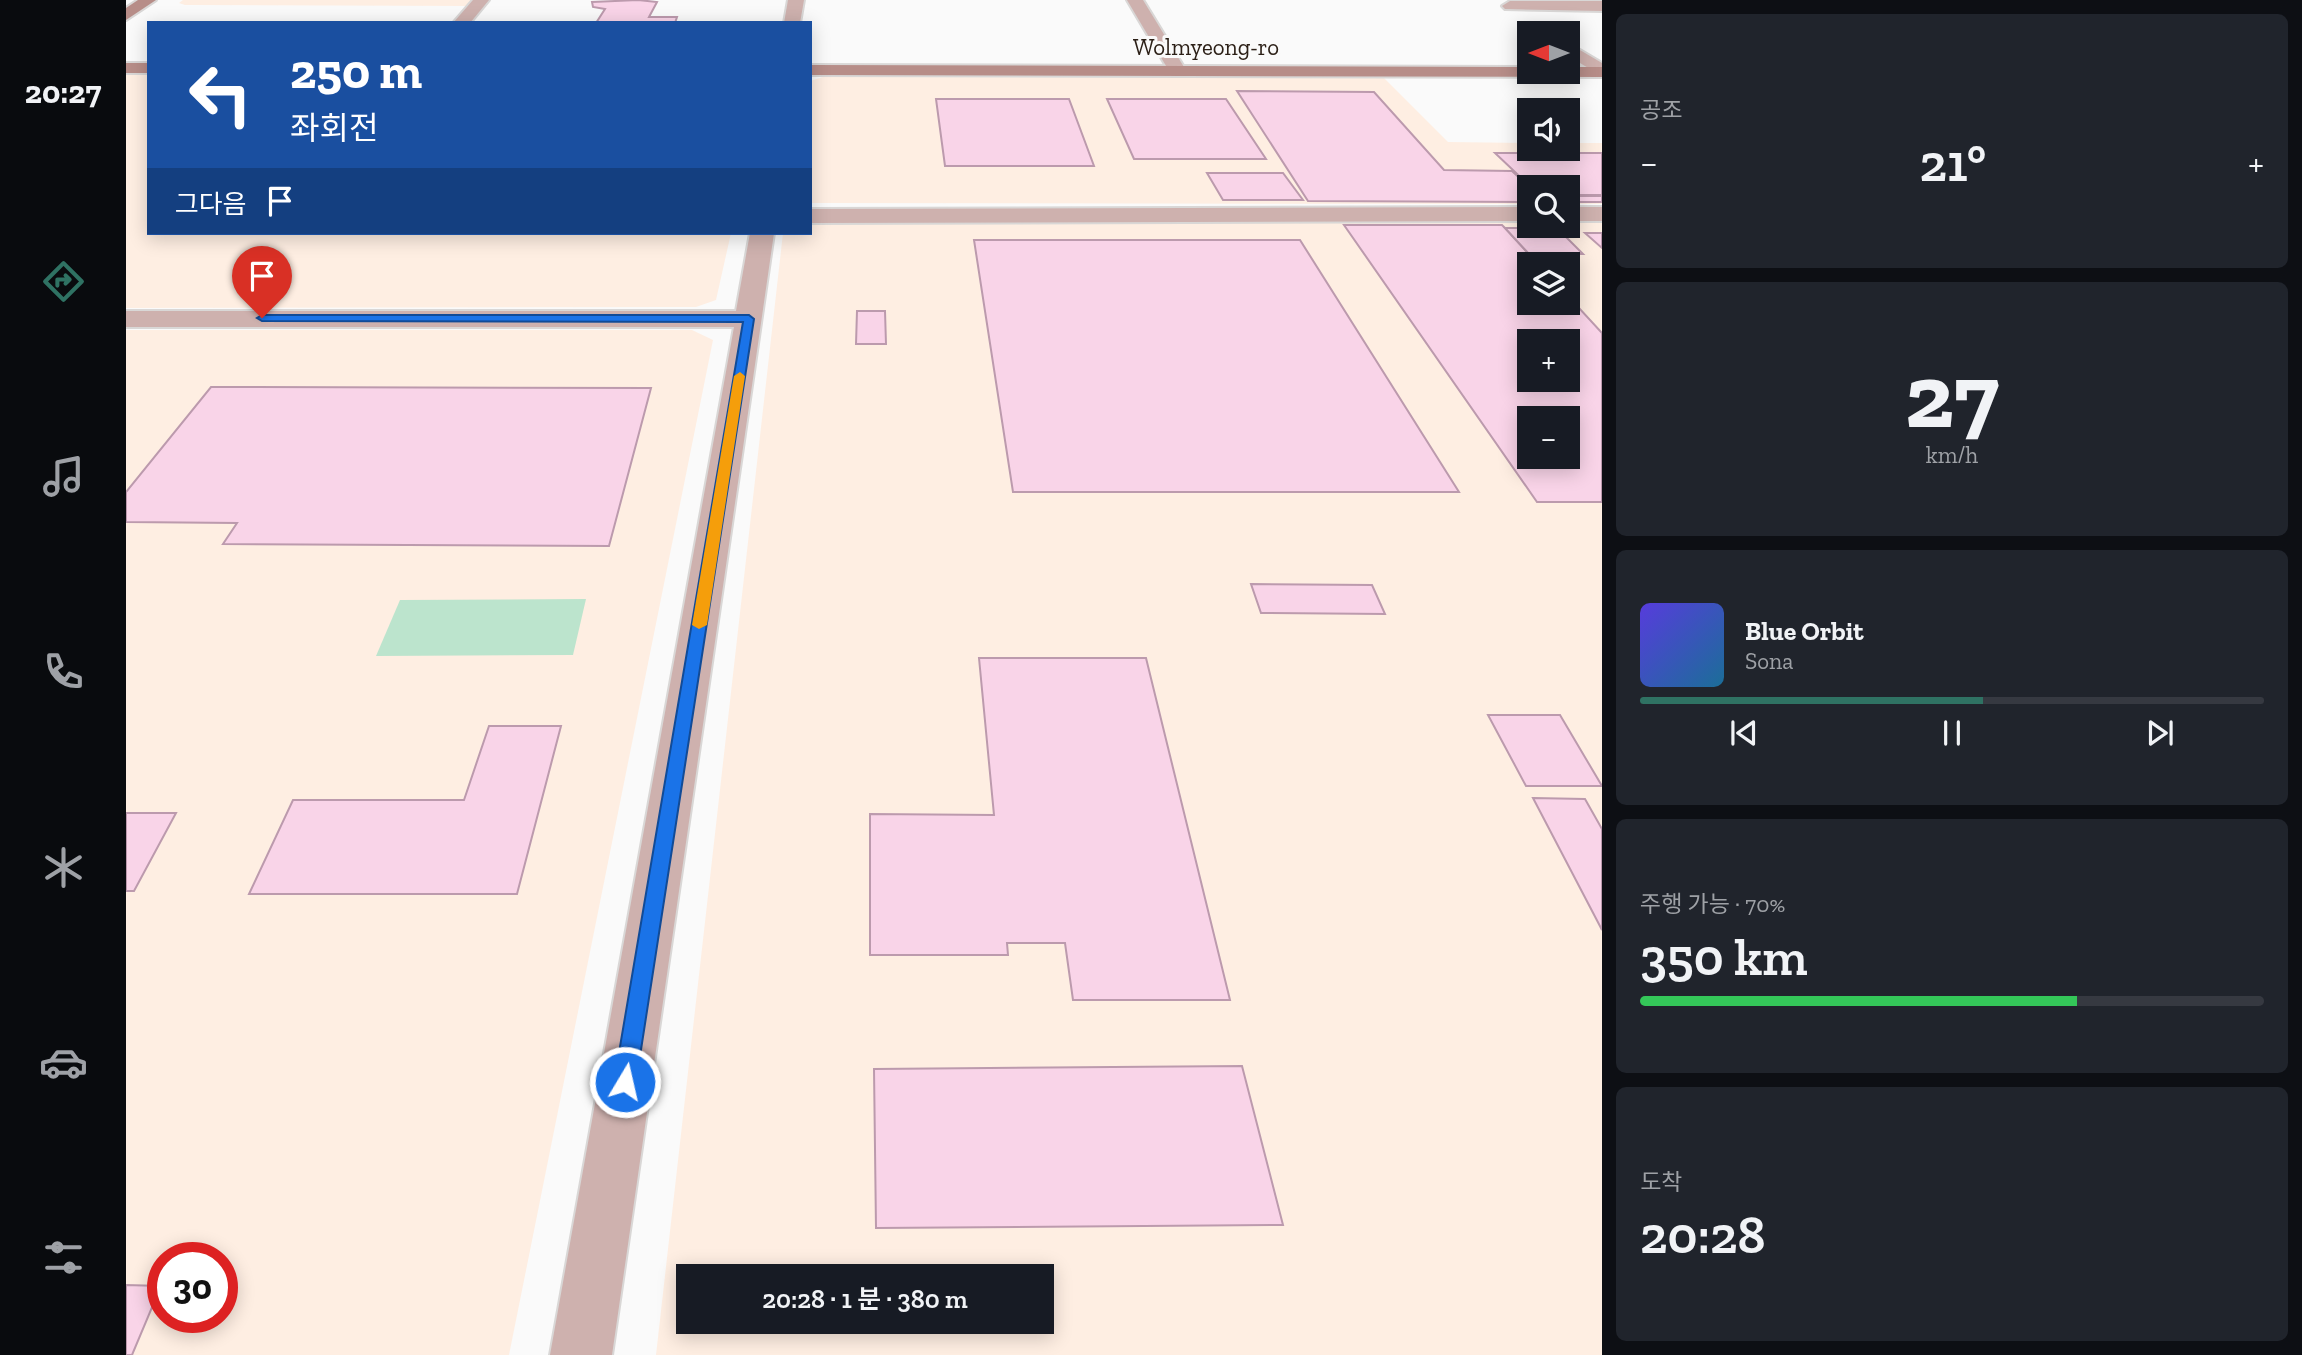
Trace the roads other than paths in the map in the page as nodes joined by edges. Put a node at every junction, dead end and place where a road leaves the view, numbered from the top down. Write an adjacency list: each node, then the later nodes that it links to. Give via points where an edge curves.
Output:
1 (148, 0): 7 (street)
2 (481, 0): 8 (street)
3 (796, 0): 9 (street)
4 (1135, 0): 16 (street)
5 (1503, 3): 6 (street); 10 (street)
6 (1597, 5)
7 (126, 15)
8 (463, 21)
9 (792, 21)
10 (1530, 21)
11 (1580, 56): 15 (street)
12 (126, 68): 13 (street)
13 (147, 68)
14 (812, 70): 16 (street, Wolmyeong-ro)
15 (1602, 71): 16 (street, Wolmyeong-ro)
16 (1178, 72)
17 (1517, 214): 20 (street)
18 (1580, 214): 19 (street)
19 (1602, 214)
20 (812, 216)
21 (762, 235): 23 (street)
22 (126, 319): 23 (street)
23 (749, 319): 24 (street)
24 (581, 1355)

